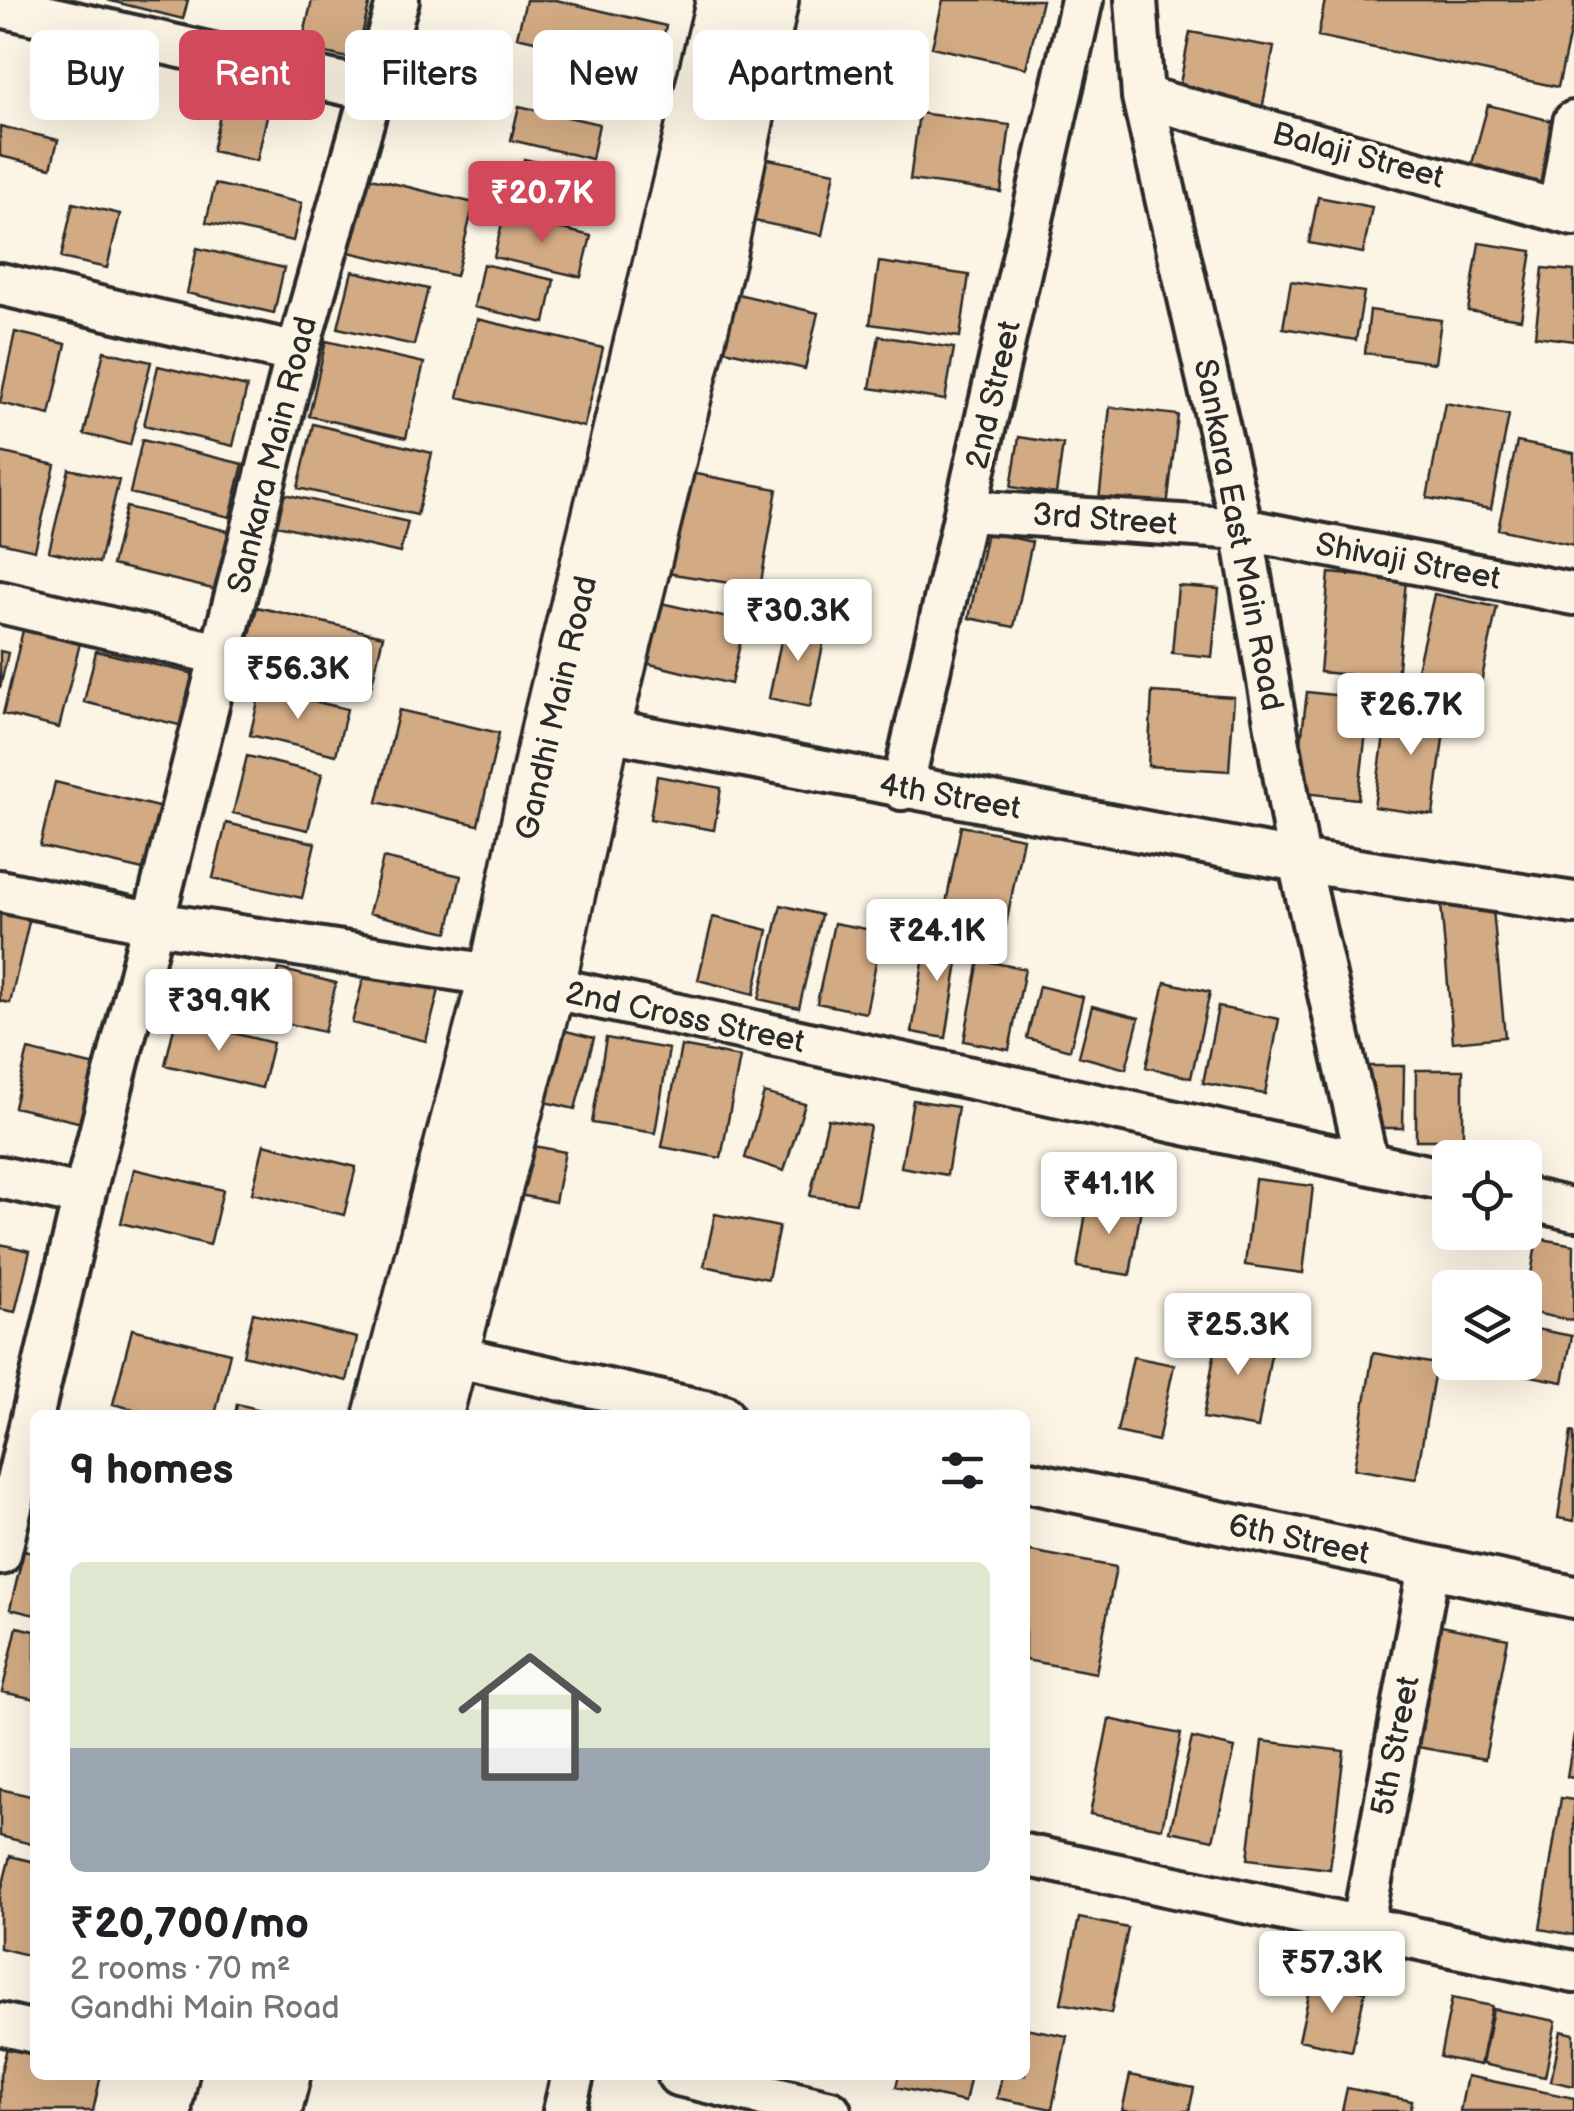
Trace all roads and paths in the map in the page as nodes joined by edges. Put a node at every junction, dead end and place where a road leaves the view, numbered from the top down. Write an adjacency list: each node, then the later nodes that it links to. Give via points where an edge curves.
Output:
1 (398, 0): 7 (street, Sankara Main Road)
2 (726, 0): 26 (street, Gandhi Main Road, via 552,718)
3 (770, 0): 20 (street, Gandhi Main Road, via 718,257)
4 (1082, 0): 15 (street, 2nd Street)
5 (1136, 0): 9 (street, Sankara East Main Road)
6 (0, 6): 8 (street)
7 (389, 30)
8 (345, 84)
9 (1143, 98): 12 (street, Balaji Street); 16 (street, Sankara East Main Road)
10 (363, 120): 14 (street, Sankara Main Road)
11 (1574, 122): 12 (street)
12 (1566, 212)
13 (0, 284): 14 (street)
14 (297, 353): 19 (street, Sankara Main Road)
15 (968, 511): 16 (street, 3rd Street); 21 (street, 2nd Street)
16 (1242, 529): 17 (street, Shivaji Street); 22 (street, Sankara East Main Road)
17 (1574, 594)
18 (0, 602): 19 (street)
19 (223, 656): 25 (street, Sankara Main Road)
20 (602, 729): 21 (street, 4th Street); 26 (street, Gandhi Main Road)
21 (902, 789): 22 (street, 4th Street)
22 (1300, 861): 24 (street, 4th Street); 27 (street, Sankara East Main Road)
23 (0, 891): 25 (street, 2nd Cross Street)
24 (1574, 903)
25 (155, 922): 26 (street, 2nd Cross Street); 30 (street, Sankara Main Road)
26 (522, 983): 27 (street, 2nd Cross Street); 33 (street, Gandhi Main Road)
27 (1367, 1162): 29 (street)
28 (0, 1177): 30 (street)
29 (1432, 1177)
30 (84, 1196): 34 (street, Sankara Main Road)
31 (1542, 1202): 32 (street)
32 (1574, 1210)
33 (426, 1350): 36 (street, Gandhi Main Road); 37 (street, Gandhi Main Road); 38 (street)
34 (30, 1410)
35 (30, 1410): 39 (street, Sankara Main Road)
36 (385, 1410)
37 (433, 1410)
38 (699, 1410)
39 (20, 1450): 41 (street, Sankara Main Road)
40 (1030, 1481): 42 (street, 6th Street)
41 (0, 1554)
42 (1429, 1568): 43 (street, 6th Street); 45 (street, 5th Street)
43 (1574, 1597)
44 (1030, 1856): 45 (street)
45 (1363, 1923): 46 (street)
46 (1574, 1972)
47 (0, 2024): 48 (street)
48 (30, 2031)
49 (229, 2080): 53 (street)
50 (281, 2080): 54 (street)
51 (573, 2080): 55 (street)
52 (699, 2080): 56 (street)
53 (222, 2111)
54 (273, 2111)
55 (564, 2111)
56 (830, 2111)

